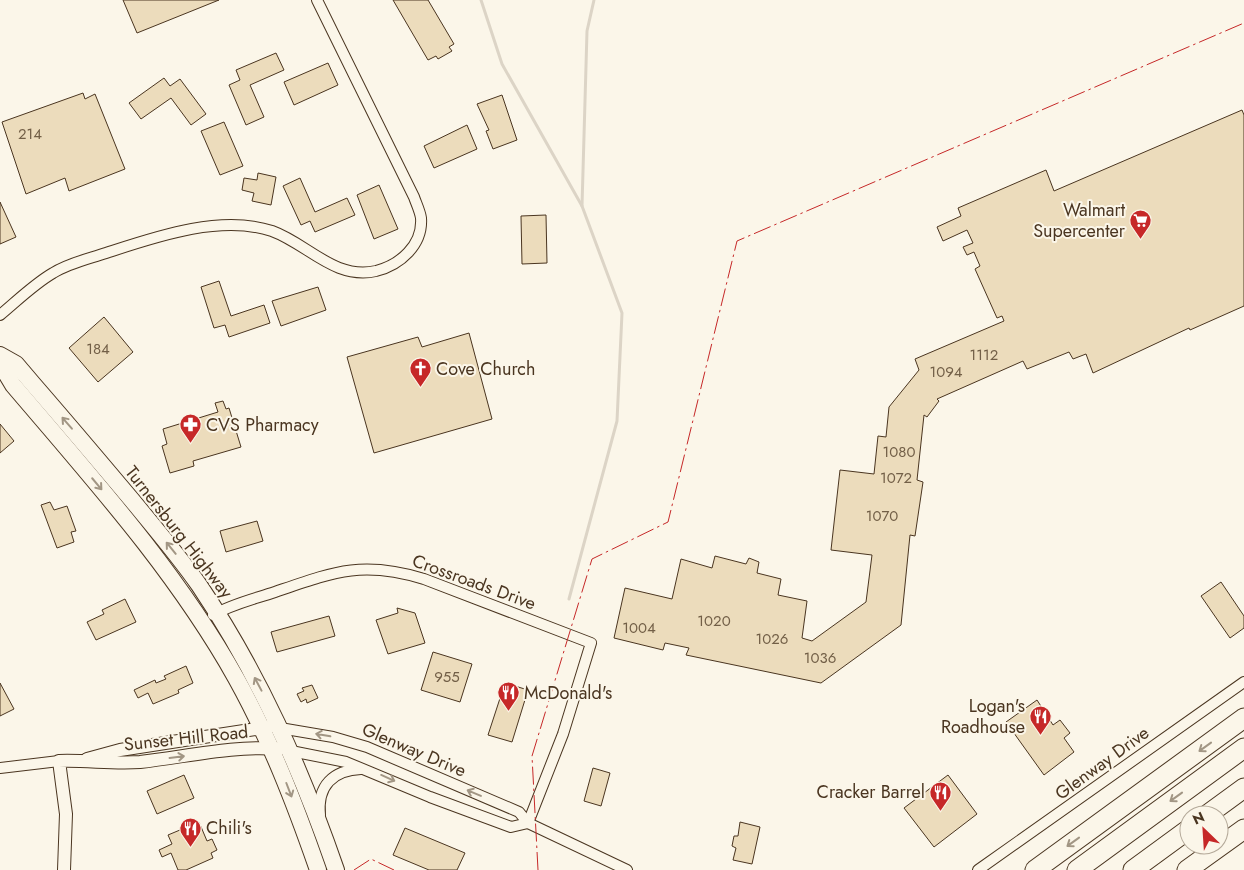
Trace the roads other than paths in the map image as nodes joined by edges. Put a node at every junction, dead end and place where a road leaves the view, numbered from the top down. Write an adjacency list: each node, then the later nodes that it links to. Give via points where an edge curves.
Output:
1 (317, 0): 2 (street, via 414,196 421,218 419,235 411,251 394,265 375,271 354,272 317,258 272,232 232,227 195,228 168,233 68,265 41,281)
2 (0, 316)
3 (0, 355): 5 (main road, Turnersburg Highway, one-way to 3, via 188,570 113,477 26,376)
4 (0, 362): 6 (main road, Turnersburg Highway, one-way to 6, via 13,385 153,554)
5 (217, 613): 6 (street, Crossroads Drive); 10 (main road, Turnersburg Highway, one-way to 5); 20 (street, Crossroads Drive, via 334,572 370,568 424,579 591,643 562,734)
6 (201, 622): 9 (main road, Turnersburg Highway)
7 (1244, 682): 28 (street, Glenway Drive)
8 (1244, 718): 29 (highway, one-way to 29)
9 (261, 727): 10 (street, Sunset Hill Road); 11 (main road, Turnersburg Highway); 14 (street, Sunset Hill Road, via 120,750)
10 (280, 728): 13 (main road, Turnersburg Highway); 20 (street, Glenway Drive, one-way to 10, via 519,812 392,756 339,738)
11 (271, 748): 13 (street, Sunset Hill Road); 14 (street, Sunset Hill Road, one-way to 11, via 128,763); 25 (main road, Turnersburg Highway, one-way to 25)
12 (1244, 748): 30 (highway, one-way to 30)
13 (291, 750): 17 (street, Glenway Drive, via 335,758); 22 (main road, Turnersburg Highway)
14 (84, 760): 15 (street, Sunset Hill Road)
15 (59, 761): 16 (street, Sunset Hill Road); 24 (street, via 66,814)
16 (0, 768)
17 (368, 770): 20 (street, Glenway Drive, one-way to 20, via 511,827); 22 (street, Glenway Drive, via 344,771 326,784 320,799)
18 (1244, 788): 19 (highway)
19 (1221, 805)
20 (528, 822): 27 (street, Glenway Drive)
21 (1244, 829): 32 (highway)
22 (324, 834): 26 (main road, Turnersburg Highway)
23 (1179, 836): 31 (highway)
24 (64, 870)
25 (318, 870)
26 (336, 870)
27 (627, 870)
28 (978, 870)
29 (1034, 870)
30 (1077, 870)
31 (1133, 870)
32 (1187, 870)

